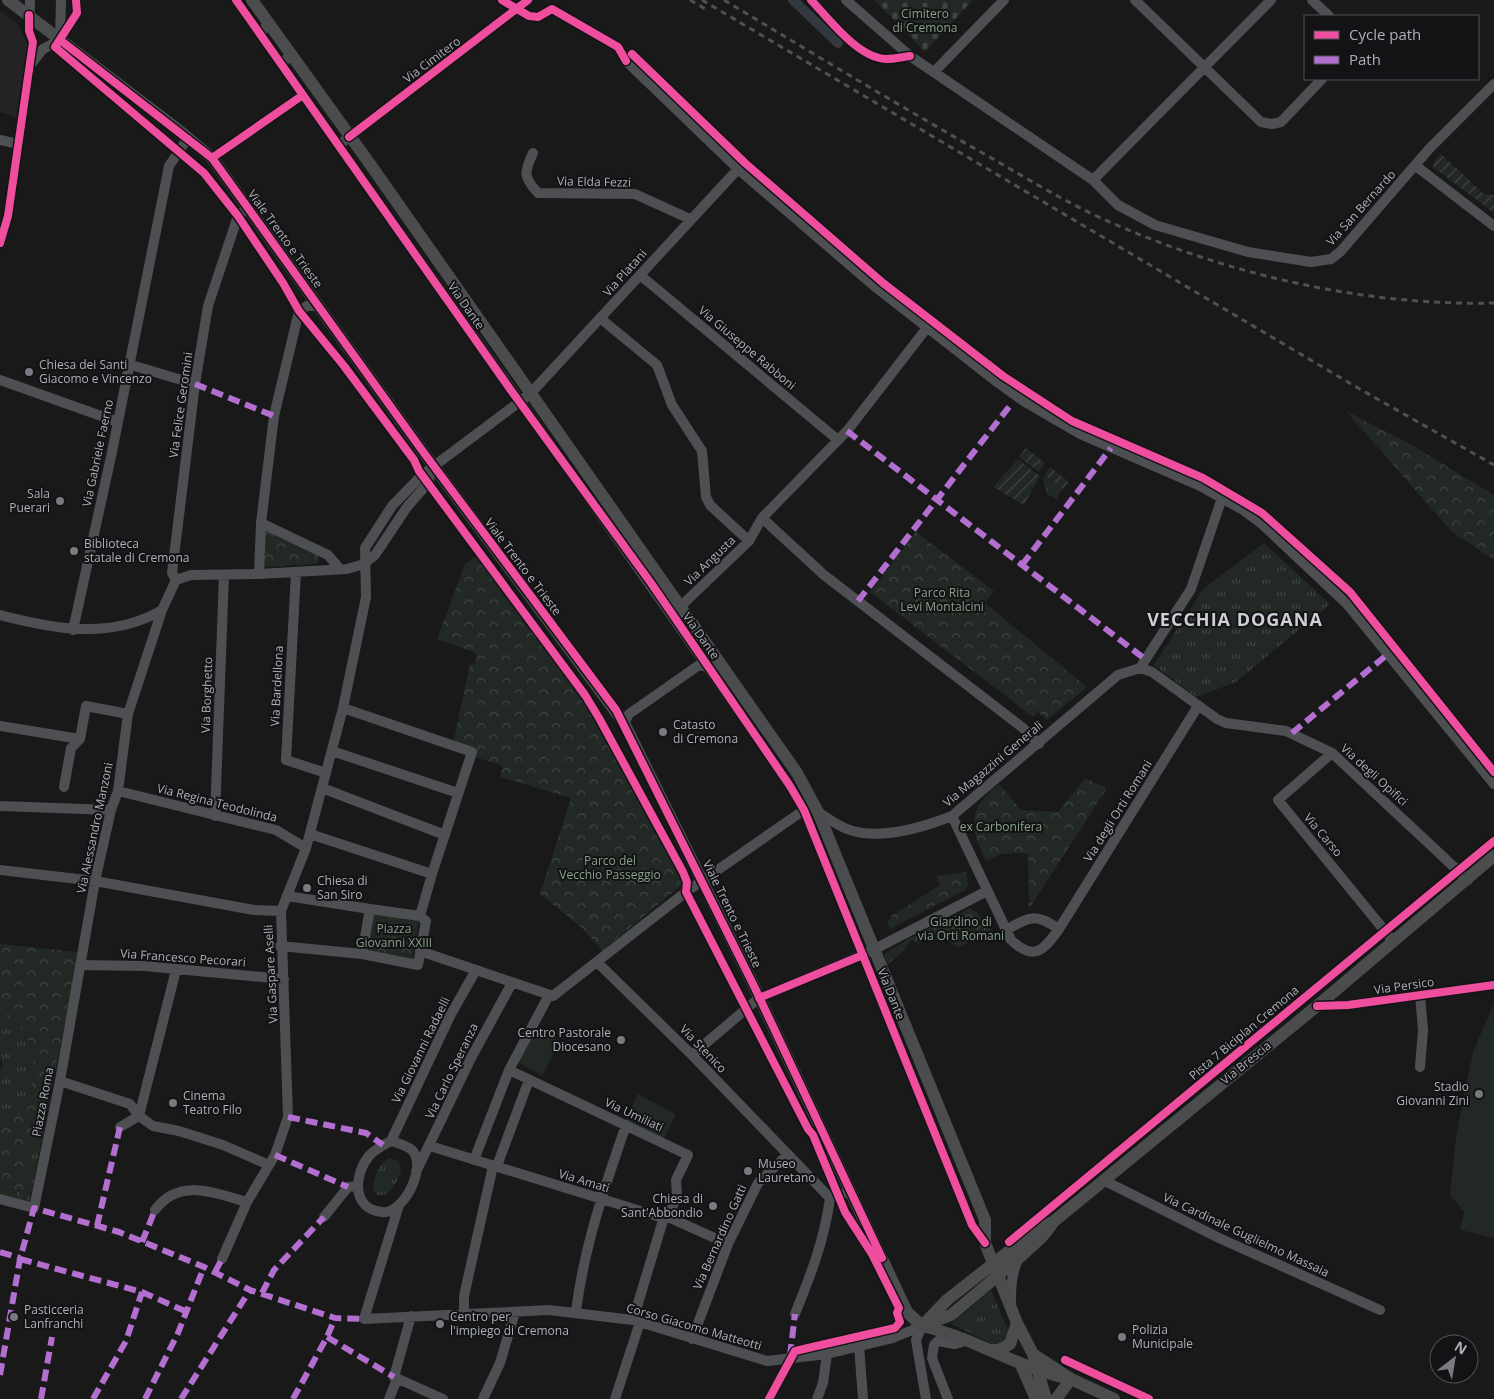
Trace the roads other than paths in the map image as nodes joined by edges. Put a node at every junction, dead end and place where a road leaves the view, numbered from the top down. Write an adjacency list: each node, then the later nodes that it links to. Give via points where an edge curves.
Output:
1 (8, 0): 12 (main road, Viale Trento e Trieste)
2 (30, 0): 12 (street)
3 (61, 0): 14 (street)
4 (252, 0): 23 (main road, Via Dante, via 265,28 287,59)
5 (528, 0): 24 (street, Via Cimitero)
6 (811, 0): 15 (street, via 866,53 885,59)
7 (846, 0): 15 (street)
8 (1004, 0): 19 (street)
9 (1135, 0): 17 (street)
10 (1271, 0): 17 (street)
11 (1312, 0): 13 (street)
12 (29, 15): 14 (main road, Viale Trento e Trieste); 18 (street, via 33,42)
13 (1328, 15)
14 (60, 40): 18 (street, via 42,48); 25 (main road, Viale Trento e Trieste)
15 (910, 56): 19 (street)
16 (626, 61): 32 (street)
17 (1204, 67): 20 (street, via 1262,122 1272,124 1281,122); 33 (street)
18 (30, 68): 27 (street)
19 (934, 72): 33 (street, Via San Bernardo)
20 (1321, 80)
21 (1494, 84): 31 (street, Via San Bernardo, via 1428,149)
22 (304, 95): 23 (street); 28 (street, Via Dante); 30 (street)
23 (321, 96): 24 (main road, Via Dante)
24 (349, 137): 28 (street); 45 (main road, Via Dante)
25 (188, 138): 30 (main road, Viale Trento e Trieste); 42 (street, Via Gabriele Faerno, via 169,166)
26 (0, 140): 27 (street)
27 (18, 144): 37 (street, via 8,216)
28 (338, 145): 45 (street, Via Dante)
29 (533, 153): 35 (street, Via Elda Fezzi, via 526,169 528,183 538,193 635,194)
30 (212, 158): 34 (main road, Viale Trento e Trieste)
31 (1416, 166): 33 (street, Via San Bernardo, via 1341,251 1330,259 1311,262 1248,252 1155,225 1118,205); 36 (street)
32 (738, 169): 35 (street, Via Platani); 41 (street)
33 (1093, 180)
34 (248, 208): 39 (main road, Viale Trento e Trieste); 44 (street, Via Felice Geromini, via 238,216 208,306)
35 (690, 219): 38 (street, Via Platani)
36 (1493, 224)
37 (0, 243)
38 (640, 275): 40 (street, Via Platani); 47 (street, Via Giuseppe Rabboni)
39 (319, 306): 48 (main road, Viale Trento e Trieste); 53 (street, via 308,306 299,311 274,416)
40 (600, 318): 45 (street, Via Platani); 54 (street, Via Angusta, via 657,365 672,405 702,451 706,497 710,505)
41 (926, 328): 47 (street); 49 (street, via 1054,420)
42 (128, 364): 44 (street); 46 (street, Via Gabriele Faerno)
43 (0, 380): 46 (street)
44 (195, 384): 61 (street, Via Felice Geromini, via 172,573)
45 (525, 398): 48 (street, Via Platani); 50 (street, Via Dante); 51 (main road, Via Dante)
46 (118, 422): 66 (street, Via Gabriele Faerno)
47 (838, 440): 52 (street)
48 (434, 466): 56 (street, Via Gaspare Aselli, via 387,513 365,548); 74 (main road, Viale Trento e Trieste)
49 (1222, 498): 69 (street, via 1191,589); 83 (street, via 1262,524 1340,596)
50 (600, 512): 51 (street); 62 (street, Via Dante)
51 (618, 518): 55 (main road, Via Dante)
52 (762, 518): 54 (street); 79 (street, via 824,575 1023,728)
53 (261, 523): 57 (street, via 328,555); 59 (street)
54 (749, 541): 63 (street, Via Angusta)
55 (649, 561): 62 (street); 63 (main road, Via Dante)
56 (364, 564): 57 (street); 73 (street, Via Gaspare Aselli, via 366,597)
57 (340, 569): 58 (street)
58 (296, 572): 59 (street); 82 (street, Via Bardellona, via 286,760)
59 (259, 574): 60 (street)
60 (224, 575): 61 (street, via 191,575); 92 (street, Via Borghetto)
61 (176, 580): 64 (street, Via Felice Geromini)
62 (650, 582): 67 (street, Via Dante)
63 (681, 606): 71 (main road, Via Dante)
64 (162, 610): 66 (street, via 146,619); 75 (street, Via Alessandro Manzoni)
65 (0, 614): 66 (street)
66 (73, 630)
67 (698, 652): 68 (street, Via Dante); 74 (street, via 696,660 624,709)
68 (708, 667): 70 (street, Via Dante); 76 (street, via 700,665 629,714)
69 (1140, 668): 72 (street, Via degli Opifici, via 1152,672); 79 (street, Via Magazzini Generali, via 1118,675)
70 (724, 690): 71 (street); 90 (street, Via Dante)
71 (747, 700): 91 (main road, Via Dante, via 797,773)
72 (1198, 706): 81 (street, Via degli Opifici, via 1226,723 1286,731); 108 (street, Via degli Orti Romani)
73 (343, 708): 80 (street, Via Gaspare Aselli); 87 (street, via 472,752)
74 (616, 710): 76 (main road, Viale Trento e Trieste)
75 (128, 714): 78 (street, via 86,706); 86 (street, Via Alessandro Manzoni)
76 (624, 723): 102 (main road, Viale Trento e Trieste)
77 (0, 726): 78 (street)
78 (80, 739): 84 (street, via 71,748)
79 (1038, 744): 93 (street, Via Magazzini Generali)
80 (332, 750): 82 (street, Via Gaspare Aselli); 87 (street)
81 (1332, 753): 101 (street, Via degli Opifici); 110 (street, Via Carso, via 1278,800)
82 (326, 773): 85 (street, Via Gaspare Aselli)
83 (1494, 784)
84 (64, 787)
85 (322, 788): 94 (street, Via Gaspare Aselli); 95 (street)
86 (118, 792): 89 (street, Via Alessandro Manzoni); 92 (street, Via Regina Teodolinda)
87 (458, 793): 95 (street)
88 (0, 806): 89 (street)
89 (111, 810): 100 (street, Via Alessandro Manzoni)
90 (804, 810): 102 (street); 113 (street, Via Dante)
91 (818, 812): 93 (street, Via Magazzini Generali, via 845,828 870,833 920,828); 113 (main road, Via Dante)
92 (215, 816): 96 (street, Via Regina Teodolinda, via 276,830)
93 (952, 816): 103 (street, Via degli Orti Romani)
94 (310, 834): 96 (street, Via Gaspare Aselli); 99 (street)
95 (445, 835): 99 (street)
96 (306, 848): 104 (street, Via Gaspare Aselli)
97 (1494, 856): 101 (main road, Via Brescia)
98 (0, 870): 100 (street)
99 (432, 874): 107 (street)
100 (95, 880): 106 (street, via 254,910); 116 (street, Via Alessandro Manzoni)
101 (1468, 880): 110 (main road, Via Brescia)
102 (704, 882): 115 (street, via 686,892); 125 (main road, Viale Trento e Trieste)
103 (987, 891): 109 (street, Via degli Orti Romani); 113 (street)
104 (287, 896): 105 (street); 106 (street, Via Gaspare Aselli)
105 (370, 909): 107 (street); 114 (street)
106 (281, 911): 111 (street, Via Gaspare Aselli)
107 (420, 916): 112 (street, via 426,921)
108 (1059, 929): 109 (street, via 1044,919 1032,917); 109 (street, Via degli Orti Romani, via 1047,946 1036,952 1017,945)
109 (1006, 930)
110 (1394, 941): 121 (main road, Via Brescia)
111 (280, 946): 114 (street); 119 (street, Via Gaspare Aselli)
112 (420, 952): 114 (street, via 418,966); 118 (street)
113 (868, 953): 125 (street); 128 (street, Via Dante); 129 (main road, Via Dante)
114 (362, 954)
115 (598, 962): 123 (street, via 559,992); 130 (street, Via Stenico)
116 (80, 965): 117 (street, Via Francesco Pecorari); 134 (street, Piazza Roma)
117 (176, 970): 119 (street, Via Francesco Pecorari); 135 (street)
118 (476, 970): 120 (street); 138 (street, Via Giovanni Radaelli, via 450,1016)
119 (284, 979): 142 (street, Via Gaspare Aselli, via 288,1117 283,1137)
120 (512, 983): 123 (street); 139 (street, Via Carlo Speranza, via 471,1058)
121 (1344, 983): 126 (street, via 1340,991); 127 (main road, Via Brescia)
122 (1494, 985): 124 (street, Via Persico)
123 (549, 995): 132 (street)
124 (1420, 995): 126 (street, Via Persico); 131 (street)
125 (759, 998): 130 (street); 147 (main road, Viale Trento e Trieste)
126 (1348, 1005): 127 (street, Via Persico)
127 (1317, 1006): 145 (main road, Via Brescia)
128 (888, 1017): 129 (street, Via Dante); 157 (street, Via Dante, via 972,1225)
129 (907, 1030): 157 (main road, Via Dante, via 985,1220)
130 (692, 1055): 140 (street, Via Stenico)
131 (1420, 1067)
132 (509, 1070): 133 (street, Via Umiliati); 141 (street)
133 (529, 1080): 136 (street, Via Umiliati); 143 (street, via 498,1163)
134 (60, 1081): 135 (street, via 130,1104); 149 (street, Piazza Roma, via 34,1208)
135 (139, 1116): 137 (street); 142 (street, via 153,1126 223,1145)
136 (626, 1125): 150 (street); 154 (street, Via Umiliati, via 688,1155 676,1180 677,1196)
137 (120, 1127)
138 (391, 1141): 144 (street, via 412,1151); 146 (street, via 367,1158)
139 (430, 1146): 141 (street, Via Amati); 144 (street, Via Carlo Speranza)
140 (786, 1156): 148 (street); 158 (street, Via Bernardino Gatti, via 758,1183)
141 (474, 1160): 143 (street, Via Amati)
142 (269, 1165): 151 (street, Via Gaspare Aselli)
143 (493, 1166): 150 (street, Via Amati); 167 (street, via 464,1296)
144 (416, 1172): 152 (street, via 414,1183)
145 (1103, 1180): 156 (main road, Via Brescia); 164 (street, Via Cardinale Guglielmo Massaia, via 1220,1238)
146 (357, 1186): 152 (street, via 359,1198 375,1211 385,1213); 155 (street, via 348,1187)
147 (851, 1191): 148 (street); 172 (main road, Viale Trento e Trieste, via 907,1312)
148 (830, 1198): 168 (street, via 826,1230 817,1261)
149 (0, 1199)
150 (601, 1199): 154 (street, Via Amati); 166 (street, via 579,1284)
151 (247, 1202): 153 (street, via 206,1190 188,1190 164,1198); 160 (street, Via Gaspare Aselli)
152 (399, 1205): 169 (street, Corso Giacomo Matteotti, via 364,1319)
153 (155, 1210)
154 (666, 1217): 158 (street, Via Amati); 170 (street)
155 (324, 1218)
156 (1053, 1222): 159 (main road); 161 (main road, Via Brescia, via 1036,1230)
157 (985, 1243): 161 (main road, Via Dante)
158 (728, 1244): 173 (street, Via Bernardino Gatti)
159 (1020, 1257): 162 (main road); 163 (street, via 1011,1283)
160 (222, 1259)
161 (994, 1263): 162 (main road, Via Dante); 172 (main road, Via Brescia, via 947,1300)
162 (998, 1276): 163 (main road, Via Dante); 172 (main road, via 951,1314)
163 (1011, 1308): 171 (main road, Via Dante)
164 (1380, 1310)
165 (515, 1312): 166 (street, Corso Giacomo Matteotti); 167 (street, Corso Giacomo Matteotti); 188 (street, via 500,1363)
166 (576, 1312): 170 (street, Corso Giacomo Matteotti)
167 (464, 1313): 169 (street, Corso Giacomo Matteotti)
168 (795, 1314)
169 (411, 1316): 183 (street)
170 (637, 1321): 173 (street, Corso Giacomo Matteotti); 189 (street)
171 (1017, 1323): 176 (main road, via 1010,1344 999,1350); 178 (main road, Via Dante)
172 (922, 1326): 174 (main road); 175 (street, Corso Giacomo Matteotti); 185 (street, via 916,1340)
173 (692, 1339): 179 (street, Corso Giacomo Matteotti, via 767,1361)
174 (969, 1340): 176 (main road); 182 (street, via 955,1344 938,1341 934,1345 932,1358)
175 (859, 1346): 177 (street, Corso Giacomo Matteotti); 192 (street)
176 (990, 1350): 180 (main road)
177 (827, 1354): 179 (street, Corso Giacomo Matteotti); 191 (street)
178 (1033, 1354): 181 (main road, Via Dante); 184 (main road)
179 (790, 1360): 190 (street)
180 (1021, 1365): 181 (main road); 195 (main road)
181 (1038, 1369): 184 (main road); 196 (main road, Via Dante)
182 (939, 1377): 185 (street); 194 (street)
183 (396, 1378): 186 (street); 187 (street)
184 (1071, 1379): 197 (main road); 198 (main road)
185 (923, 1381): 193 (street)
186 (389, 1399)
187 (443, 1399)
188 (483, 1399)
189 (615, 1399)
190 (769, 1399)
191 (817, 1399)
192 (863, 1399)
193 (926, 1399)
194 (948, 1399)
195 (1036, 1399)
196 (1046, 1399)
197 (1056, 1399)
198 (1114, 1399)

